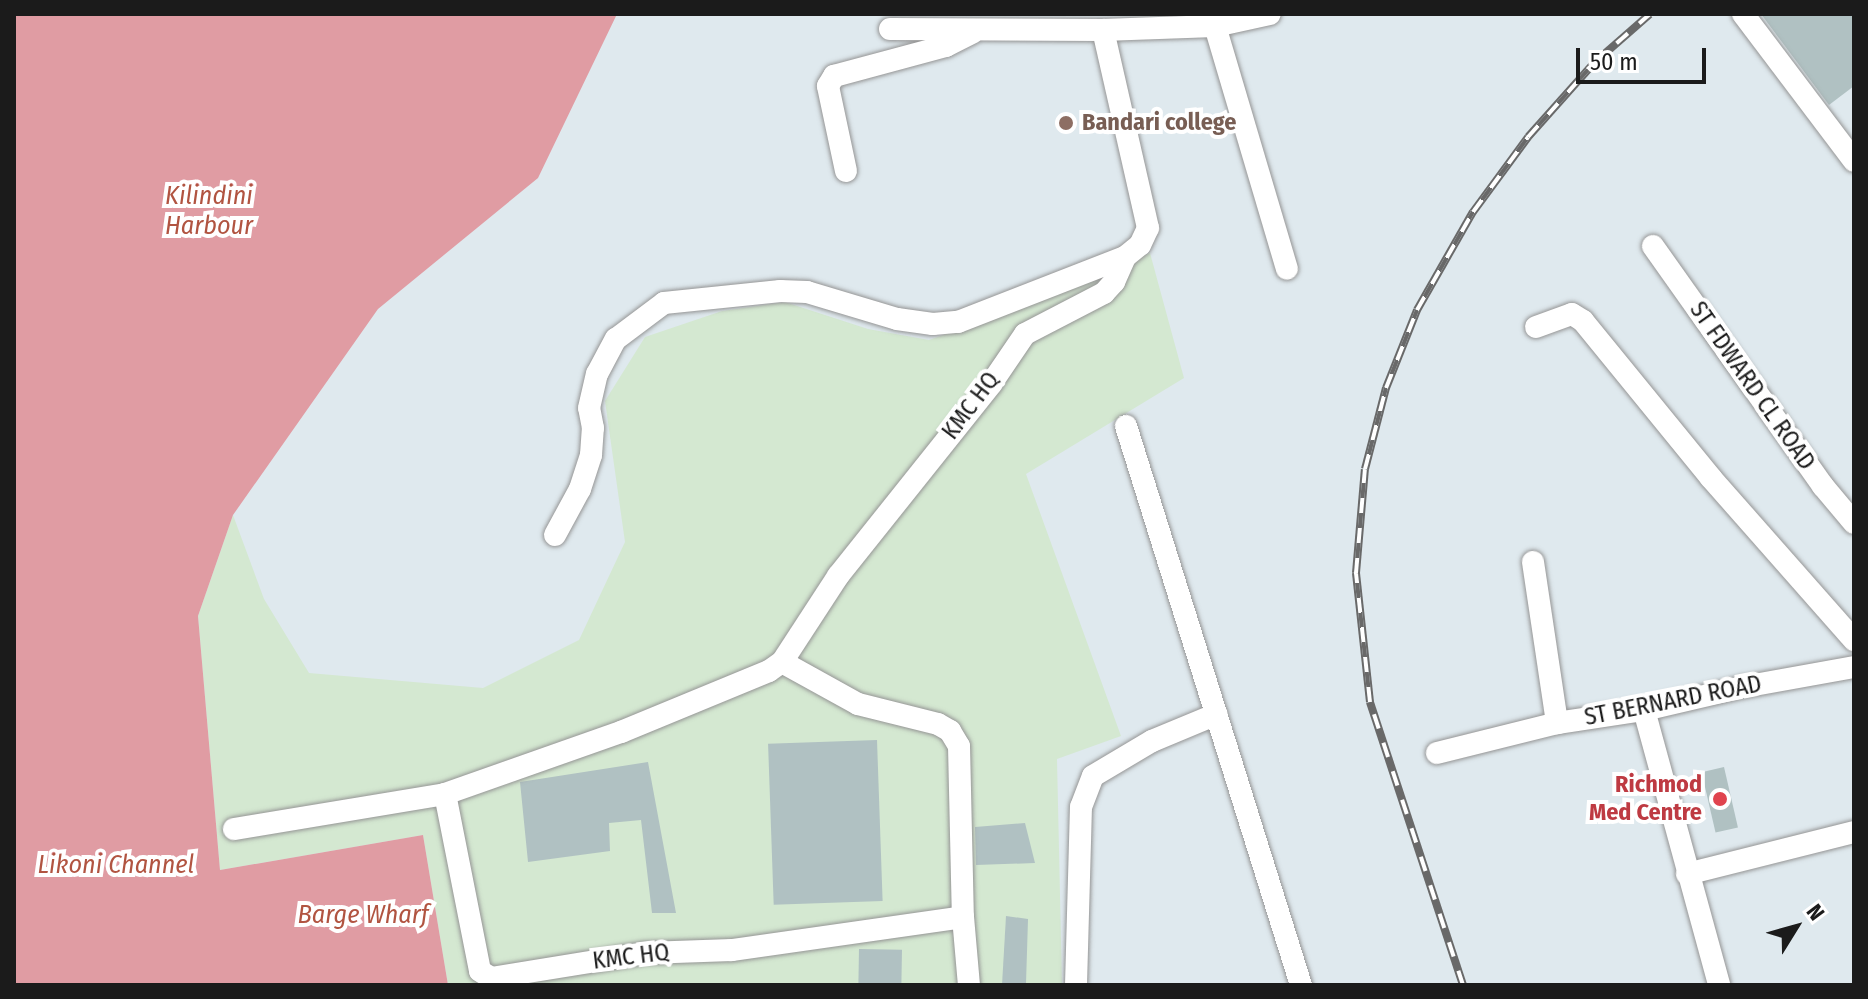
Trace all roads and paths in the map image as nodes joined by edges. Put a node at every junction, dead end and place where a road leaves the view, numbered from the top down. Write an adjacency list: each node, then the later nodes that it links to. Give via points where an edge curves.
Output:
1 (1270, 14): 3 (street)
2 (1743, 14): 7 (street)
3 (1215, 26): 6 (street); 11 (street)
4 (890, 29): 5 (street)
5 (977, 29): 6 (street); 8 (street, via 946,46 834,76 828,86)
6 (1103, 30): 10 (street, KMC HQ, via 1148,228 1140,245)
7 (1854, 161)
8 (846, 171)
9 (1653, 246): 14 (street, ST FDWARD CL ROAD)
10 (1125, 257): 15 (street, via 958,322 897,319 807,292 664,303 616,339 597,374 589,408 591,455); 18 (street, KMC HQ, via 1104,293 1025,334 838,576)
11 (1287, 269)
12 (1536, 327): 17 (street, via 1572,314 1583,321 1711,478)
13 (1126, 426): 21 (street)
14 (1854, 523)
15 (555, 535)
16 (1533, 562): 22 (street, ST BERNARD ROAD)
17 (1854, 640)
18 (782, 662): 24 (street, KMC HQ, via 621,732); 28 (street, via 858,704 950,731 959,746)
19 (1854, 667): 20 (street, ST BERNARD ROAD)
20 (1644, 710): 22 (street, ST BERNARD ROAD); 27 (street)
21 (1217, 714): 30 (street, via 1152,741 1093,776 1081,807); 31 (street)
22 (1557, 723): 23 (street)
23 (1437, 753)
24 (445, 794): 25 (street, KMC HQ); 28 (street, KMC HQ, via 480,971 491,978 646,953 732,950)
25 (234, 829)
26 (1854, 832): 27 (street)
27 (1687, 874): 32 (street)
28 (963, 917): 29 (street)
29 (969, 985)
30 (1076, 985)
31 (1301, 985)
32 (1719, 985)

